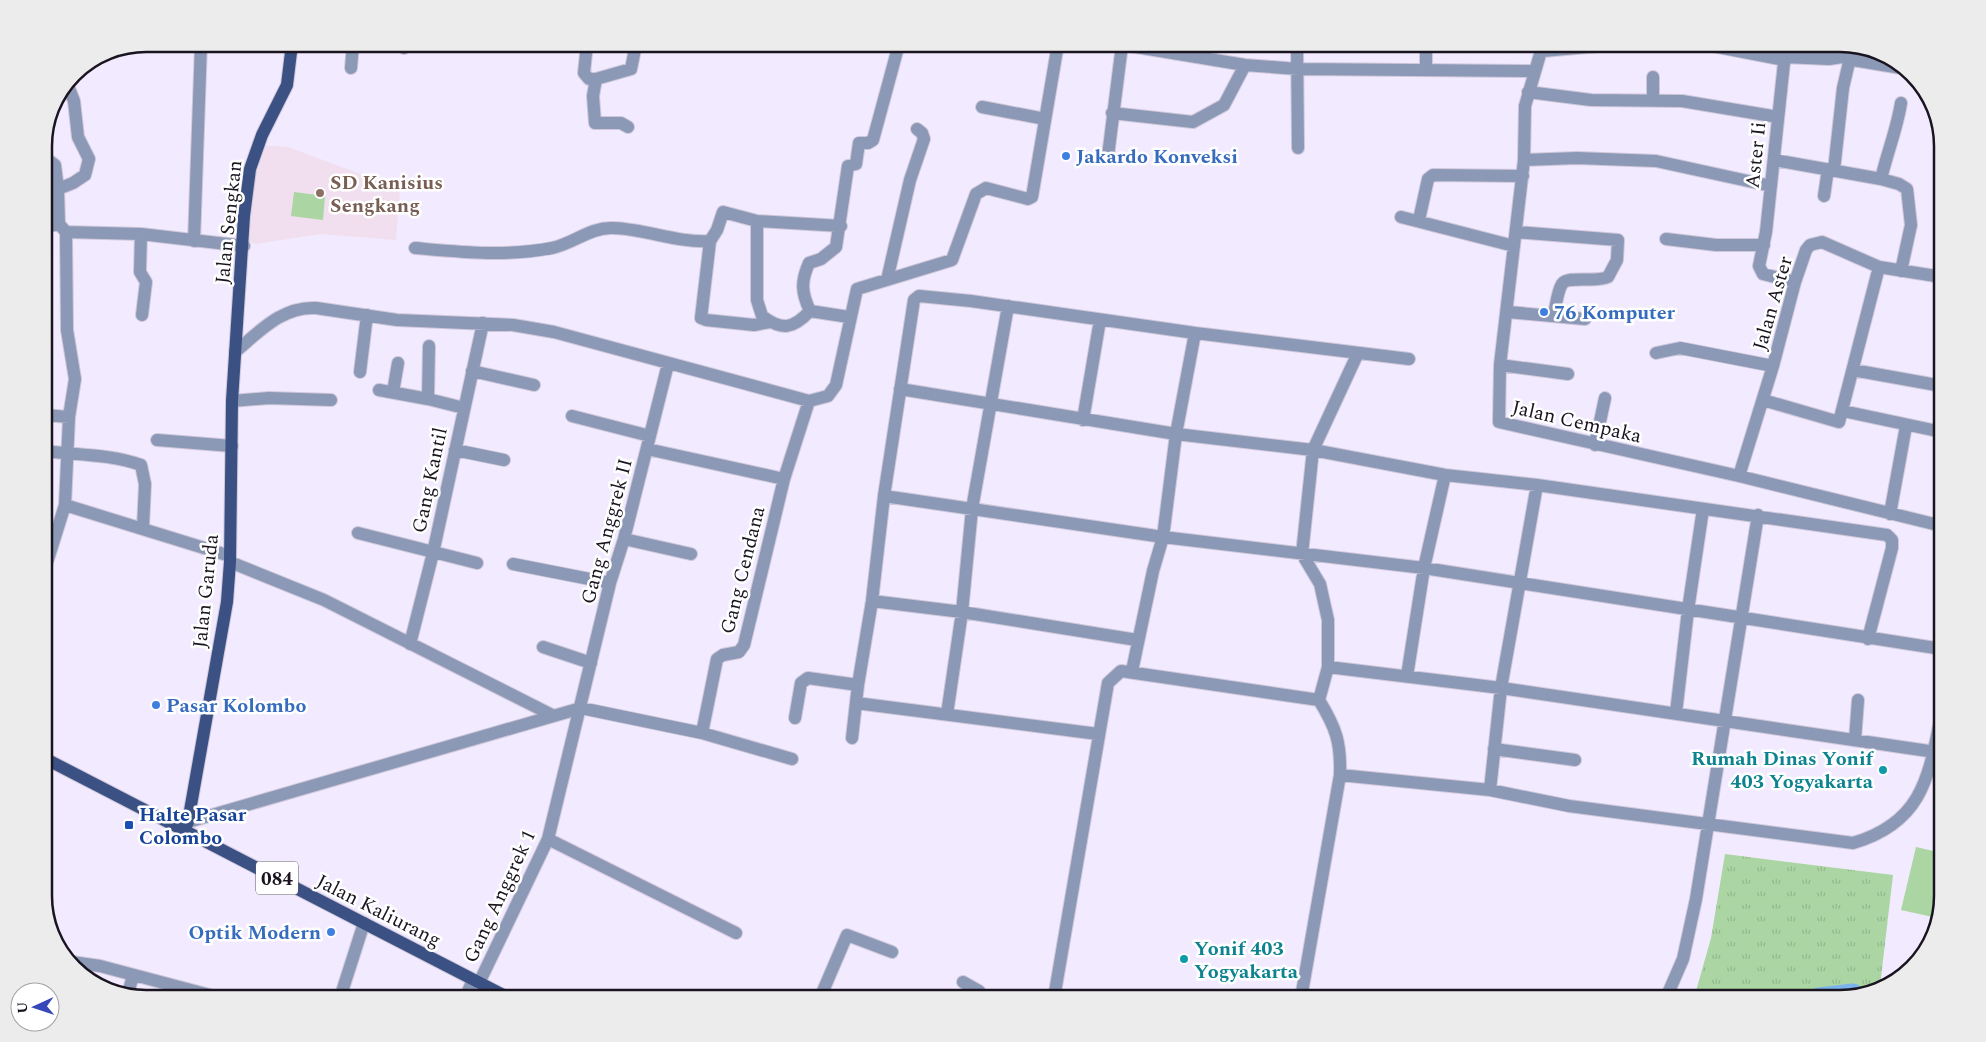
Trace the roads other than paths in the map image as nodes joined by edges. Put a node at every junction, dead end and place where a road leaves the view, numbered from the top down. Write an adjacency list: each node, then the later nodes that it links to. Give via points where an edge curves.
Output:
1 (1057, 52): 31 (street)
2 (1119, 52): 29 (street)
3 (1199, 52): 18 (street)
4 (1297, 52): 20 (street)
5 (1426, 52): 21 (street)
6 (1566, 52): 16 (street)
7 (1766, 52): 14 (street)
8 (201, 53): 54 (street)
9 (291, 53): 57 (main road, Jalan Sengkan, via 287,85 258,143 250,169)
10 (352, 53): 19 (street)
11 (586, 53): 23 (street, via 584,73 589,79)
12 (635, 53): 23 (street, via 632,69)
13 (897, 53): 48 (street, via 873,140 868,144 859,143 856,164 848,166)
14 (1785, 54): 15 (street, via 1829,59); 30 (street, Aster Ii)
15 (1850, 54): 17 (street); 39 (street)
16 (1540, 57): 21 (street); 25 (street, Jalan Cempaka)
17 (1883, 63)
18 (1245, 65): 20 (street); 29 (street, via 1224,105 1193,122)
19 (351, 68)
20 (1298, 69): 21 (street); 34 (street)
21 (1426, 70)
22 (1653, 77): 26 (street)
23 (596, 79): 32 (street, via 594,121 620,123)
24 (70, 91): 43 (street, via 78,137 90,159 86,175)
25 (1528, 92): 26 (street, via 1591,100); 36 (street, Jalan Cempaka)
26 (1653, 101): 30 (street, via 1682,101)
27 (1900, 103): 41 (street, via 1897,126)
28 (982, 107): 31 (street)
29 (1112, 113): 35 (street)
30 (1778, 117): 37 (street, Aster Ii)
31 (1045, 119): 63 (street, via 1030,198 986,188 980,190 952,260)
32 (628, 127)
33 (917, 129): 63 (street, via 924,139 910,180)
34 (1298, 148)
35 (1108, 156)
36 (1524, 160): 40 (street, Jalan Cempaka); 42 (street, via 1656,161)
37 (1774, 160): 39 (street); 42 (street, Aster Ii)
38 (53, 163): 43 (street)
39 (1831, 169): 41 (street); 44 (street)
40 (1523, 176): 46 (street, via 1433,175 1428,180); 51 (street, Jalan Cempaka)
41 (1881, 179): 61 (street, via 1907,189 1911,225)
42 (1771, 186): 56 (street, Aster Ii)
43 (58, 189): 50 (street)
44 (1824, 196)
45 (1401, 217): 46 (street)
46 (1419, 220): 58 (street)
47 (757, 221): 48 (street); 55 (street, via 723,212); 74 (street, via 757,300 762,316)
48 (841, 226): 66 (street, via 836,246 821,259 810,263 805,272 802,295)
49 (53, 227): 50 (street)
50 (63, 228): 52 (street); 106 (street, via 67,330 75,379)
51 (1516, 232): 58 (street, Jalan Cempaka); 70 (street, via 1618,240 1617,260 1608,277 1598,281 1565,281 1561,285)
52 (141, 234): 54 (street); 68 (street, via 140,272 146,282)
53 (1666, 239): 56 (street)
54 (194, 241): 57 (street)
55 (710, 241): 59 (street, via 685,242 657,233 612,228 587,233 554,248 530,251 474,254); 74 (street, via 701,318 754,325)
56 (1764, 245): 64 (street, Aster Ii, via 1760,270 1763,274)
57 (244, 246): 78 (main road, Jalan Sengkan)
58 (1514, 246): 67 (street, Jalan Cempaka)
59 (415, 248)
60 (1879, 267): 61 (street, Jalan Aster); 64 (street, Jalan Aster, via 1827,244 1815,242 1806,250); 86 (street)
61 (1901, 270): 62 (street, Jalan Aster)
62 (1933, 275)
63 (888, 280): 71 (street, via 857,289)
64 (1796, 282): 85 (street, Jalan Aster)
65 (1008, 306): 73 (street); 92 (street, via 919,296 911,307); 101 (street)
66 (810, 310): 71 (street); 74 (street, via 789,326)
67 (1508, 312): 70 (street); 84 (street, Jalan Cempaka)
68 (142, 315)
69 (367, 315): 75 (street, via 397,320); 78 (street, via 302,307 266,325); 88 (street)
70 (1554, 315): 72 (street)
71 (849, 317): 100 (street, via 832,392)
72 (1585, 319)
73 (1100, 320): 76 (street); 107 (street)
74 (770, 322)
75 (483, 324): 83 (street, via 513,324 554,332); 87 (street, Gang Kantil)
76 (1195, 334): 79 (street); 110 (street)
77 (429, 346): 96 (street)
78 (235, 352): 99 (main road, Jalan Garuda)
79 (1358, 353): 81 (street); 117 (street)
80 (1656, 353): 85 (street, via 1680,348)
81 (1408, 359)
82 (398, 363): 94 (street)
83 (668, 364): 100 (street); 111 (street, Gang Anggrek II)
84 (1500, 365): 89 (street); 113 (street, Jalan Cempaka, via 1500,423)
85 (1774, 366): 98 (street, Jalan Aster)
86 (1852, 370): 90 (street); 103 (street)
87 (472, 371): 91 (street); 102 (street, Gang Kantil)
88 (360, 372)
89 (1568, 374)
90 (1933, 384)
91 (534, 385)
92 (900, 389): 101 (street); 125 (street)
93 (379, 390): 94 (street)
94 (393, 392): 96 (street)
95 (1605, 398): 113 (street)
96 (428, 399): 102 (street)
97 (331, 400): 99 (street, via 269,398)
98 (1763, 400): 103 (street, via 1839,422); 122 (street, Jalan Aster)
99 (232, 401): 114 (main road, Jalan Garuda)
100 (809, 401): 123 (street, Gang Cendana)
101 (990, 404): 107 (street); 127 (street)
102 (464, 408): 116 (street, Gang Kantil)
103 (1843, 411): 108 (street)
104 (53, 416): 106 (street)
105 (572, 416): 111 (street)
106 (69, 417): 119 (street)
107 (1083, 420): 110 (street)
108 (1906, 426): 109 (street); 129 (street)
109 (1933, 431)
110 (1176, 434): 117 (street); 135 (street)
111 (650, 436): 115 (street, Gang Anggrek II)
112 (157, 440): 114 (street)
113 (1595, 445): 122 (street, Jalan Cempaka)
114 (232, 446): 140 (main road, Jalan Garuda)
115 (647, 449): 123 (street); 136 (street, Gang Anggrek II)
116 (455, 450): 120 (street); 137 (street, Gang Kantil)
117 (1313, 450): 121 (street); 139 (street)
118 (53, 452): 119 (street)
119 (67, 453): 126 (street); 132 (street, via 73,456 116,457 142,465 145,484)
120 (504, 460)
121 (1445, 475): 124 (street); 143 (street)
122 (1739, 476): 129 (street, Jalan Cempaka)
123 (784, 479): 170 (street, Gang Cendana, via 744,645 739,652 717,659)
124 (1537, 485): 128 (street); 145 (street)
125 (884, 496): 127 (street); 146 (street)
126 (65, 505): 132 (street); 134 (street)
127 (972, 509): 135 (street); 148 (street)
128 (1702, 509): 130 (street); 147 (street)
129 (1890, 514): 131 (street, Jalan Cempaka)
130 (1758, 516): 149 (street); 150 (street, via 1891,537 1892,548)
131 (1934, 524)
132 (143, 528): 140 (street)
133 (358, 533): 137 (street)
134 (53, 535)
135 (1163, 537): 139 (street); 151 (street)
136 (624, 539): 138 (street); 144 (street, Gang Anggrek II)
137 (433, 553): 141 (street); 152 (street, Gang Kantil)
138 (691, 554)
139 (1302, 554): 143 (street); 156 (street, via 1320,584 1328,620)
140 (230, 559): 152 (street, via 324,600); 183 (main road, Jalan Garuda, via 227,602)
141 (477, 563)
142 (513, 564): 144 (street)
143 (1424, 568): 145 (street); 158 (street)
144 (610, 583): 155 (street, Gang Anggrek II)
145 (1520, 584): 147 (street); 160 (street)
146 (872, 601): 148 (street); 159 (street)
147 (1688, 610): 149 (street); 165 (street)
148 (962, 612): 151 (street); 166 (street)
149 (1742, 619): 150 (street); 169 (street)
150 (1868, 639): 154 (street)
151 (1137, 640): 157 (street)
152 (410, 644): 167 (street)
153 (542, 647): 155 (street)
154 (1934, 648)
155 (591, 663): 164 (street, Gang Anggrek II)
156 (1328, 667): 158 (street); 161 (street)
157 (1132, 671): 161 (street); 171 (street, via 1121,671 1108,683)
158 (1407, 676): 160 (street)
159 (858, 685): 163 (street); 168 (street, via 804,679)
160 (1501, 688): 165 (street); 174 (street)
161 (1320, 700): 180 (street, via 1337,731 1341,749)
162 (1858, 700): 173 (street)
163 (856, 703): 166 (street); 172 (street)
164 (581, 708): 167 (street); 170 (street); 184 (street, Gang Anggrek 1)
165 (1676, 712): 169 (street)
166 (947, 714): 171 (street)
167 (552, 716): 183 (street)
168 (795, 718)
169 (1725, 722): 173 (street); 182 (street)
170 (702, 733): 176 (street)
171 (1098, 734): 199 (street)
172 (852, 738)
173 (1855, 740): 175 (street)
174 (1494, 749): 177 (street); 181 (street)
175 (1934, 751)
176 (792, 759)
177 (1575, 760)
178 (1934, 761): 182 (street, via 1908,812 1890,827 1853,843)
179 (53, 762): 183 (main road, Jalan Kaliurang / 084)
180 (1340, 775): 181 (street); 200 (street)
181 (1490, 790): 182 (street, via 1569,806)
182 (1707, 822): 201 (street, via 1685,950)
183 (186, 826): 185 (main road, Jalan Kaliurang / 084)
184 (548, 839): 186 (street); 190 (street, Gang Anggrek 1)
185 (364, 923): 190 (main road, Jalan Kaliurang / 084); 194 (street)
186 (736, 933)
187 (892, 952): 197 (street, via 847,935)
188 (82, 964): 189 (street)
189 (133, 974): 192 (street); 193 (street)
190 (476, 981): 195 (street, Gang Anggrek 1); 196 (main road, Jalan Kaliurang / 084)
191 (963, 982): 198 (street)
192 (130, 988)
193 (192, 990)
194 (343, 990)
195 (470, 990)
196 (494, 990)
197 (823, 990)
198 (977, 990)
199 (1055, 990)
200 (1302, 990)
201 (1669, 990)

